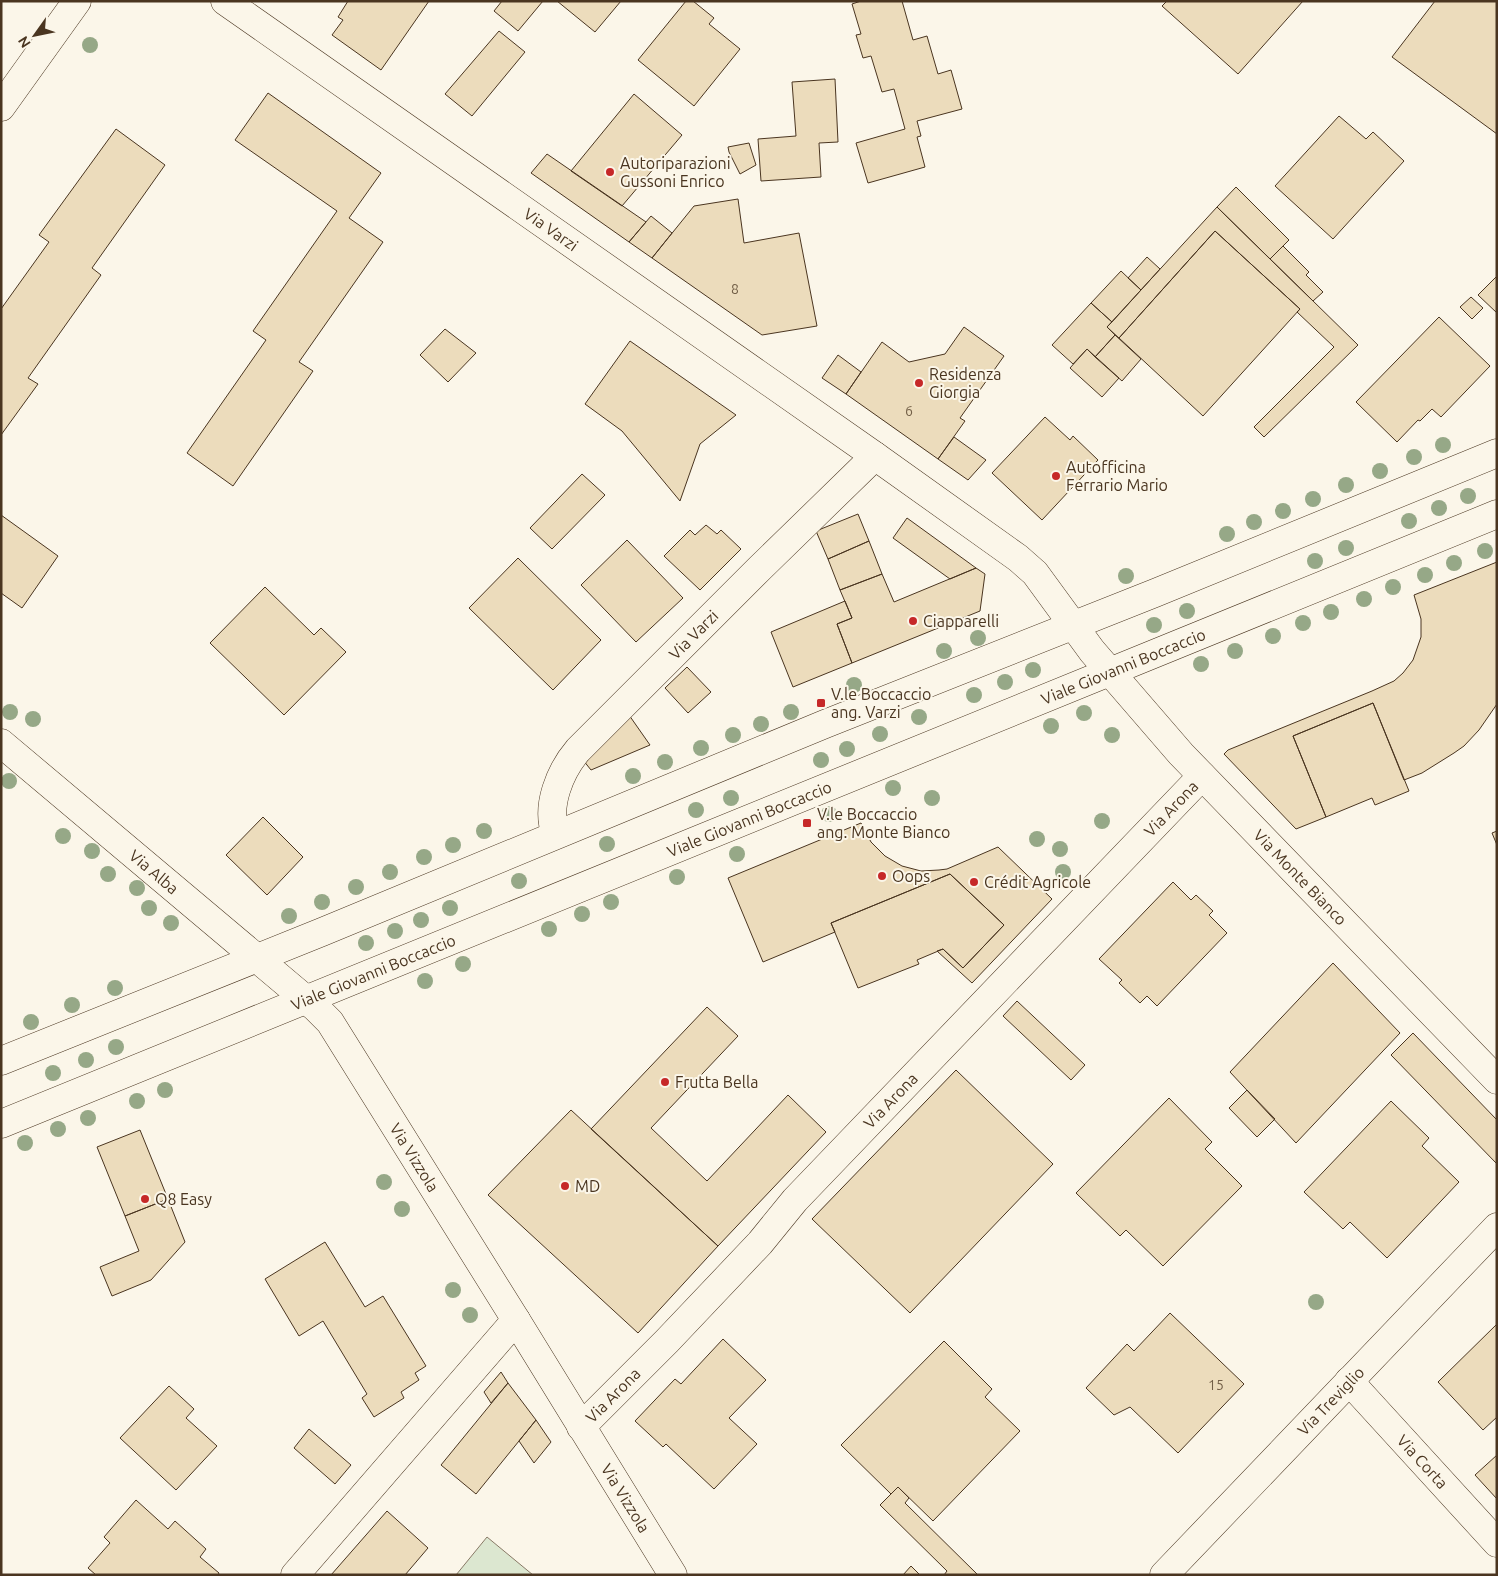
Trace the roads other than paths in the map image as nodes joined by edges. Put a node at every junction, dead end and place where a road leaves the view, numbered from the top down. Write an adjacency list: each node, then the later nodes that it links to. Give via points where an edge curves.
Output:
1 (77, 1): 3 (street)
2 (225, 1): 5 (street, Via Varzi)
3 (1, 107)
4 (1497, 453): 7 (street)
5 (875, 456): 7 (street, Via Varzi, via 1018,558 1035,573); 11 (street, Via Varzi, via 578,750 566,766 556,794 552,812)
6 (1497, 514): 8 (street, Viale Giovanni Boccaccio)
7 (1072, 625): 8 (street, Via Varzi); 11 (street)
8 (1110, 672): 10 (street, Via Monte Bianco); 13 (street, Viale Giovanni Boccaccio)
9 (1, 743): 12 (street, Via Alba)
10 (1202, 776): 15 (street, Via Monte Bianco); 20 (street, Via Arona, via 795,1200 760,1243 667,1341)
11 (556, 834): 12 (street)
12 (257, 958): 13 (street, Via Alba); 14 (street)
13 (306, 1000): 16 (street, Viale Giovanni Boccaccio); 18 (street, Via Vizzola, via 336,1031)
14 (1, 1061)
15 (1497, 1080)
16 (1, 1124)
17 (1497, 1227): 19 (street, Via Treviglio)
18 (516, 1320): 20 (street, Via Vizzola); 22 (street)
19 (1348, 1381): 21 (street, Via Corta); 24 (street, Via Treviglio)
20 (581, 1426): 23 (street, Via Vizzola)
21 (1497, 1543)
22 (295, 1575)
23 (673, 1575)
24 (1164, 1575)

